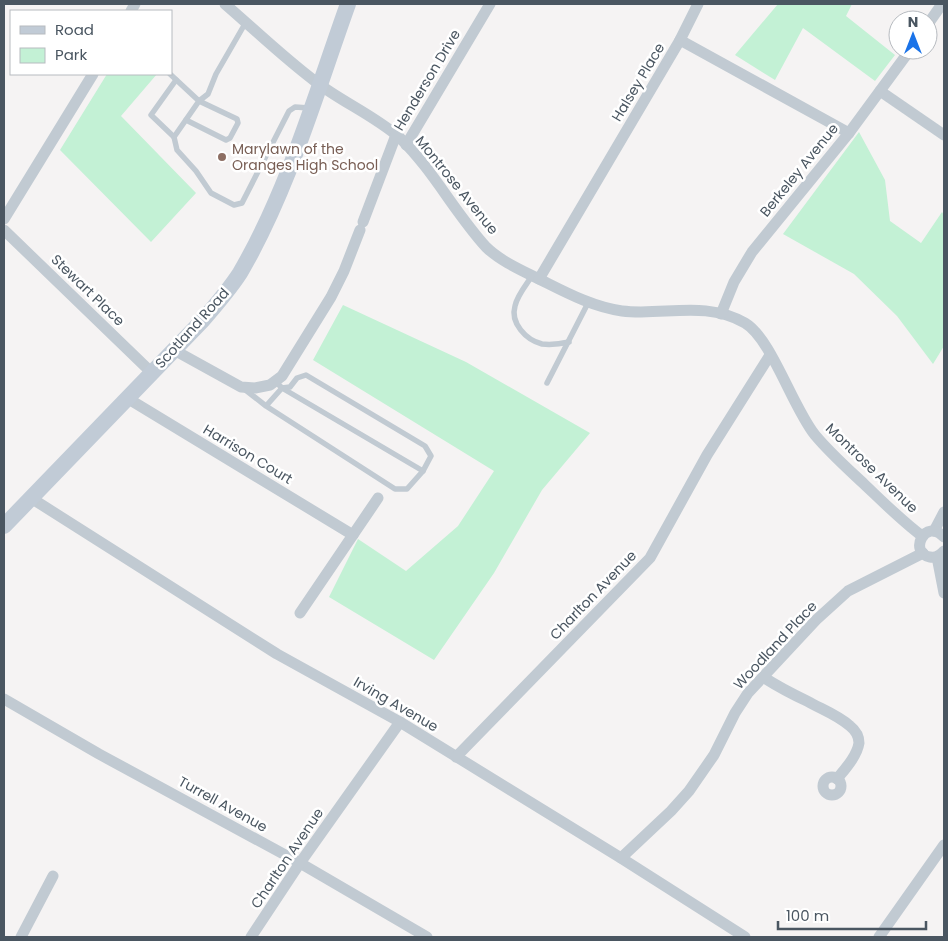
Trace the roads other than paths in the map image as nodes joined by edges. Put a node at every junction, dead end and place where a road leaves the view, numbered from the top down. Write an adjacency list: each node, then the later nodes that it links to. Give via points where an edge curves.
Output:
1 (224, 4): 5 (street, Montrose Avenue)
2 (348, 4): 11 (main road, Scotland Road)
3 (490, 4): 20 (street, Henderson Drive)
4 (698, 4): 6 (street)
5 (246, 22): 11 (street, Montrose Avenue); 13 (lane, via 208,94)
6 (680, 40): 16 (street, Halsey Place); 23 (street, Halsey Place)
7 (903, 60): 12 (street, Berkeley Avenue)
8 (92, 75): 21 (street)
9 (171, 75): 10 (lane)
10 (176, 80): 13 (lane); 19 (lane, via 152,115)
11 (319, 84): 14 (main road, Scotland Road); 18 (street, Montrose Avenue)
12 (880, 91): 16 (street, Berkeley Avenue); 17 (street)
13 (199, 101): 15 (lane); 15 (lane, via 237,119 230,138 226,140)
14 (311, 108): 19 (lane, via 295,107 289,111 238,205 211,193 177,150); 27 (main road, Scotland Road, via 280,189 239,274 222,298)
15 (186, 120): 19 (lane)
16 (849, 133): 25 (street, Berkeley Avenue, via 752,252 734,282)
17 (944, 135)
18 (396, 136): 20 (street, Montrose Avenue); 31 (street, via 344,271)
19 (174, 137)
20 (406, 145): 23 (street, Montrose Avenue, via 486,247)
21 (4, 219)
22 (4, 230): 29 (street, Stewart Place)
23 (535, 277): 24 (street, Montrose Avenue); 26 (lane, via 515,306 515,322 531,339 540,343)
24 (588, 303): 25 (street, Montrose Avenue, via 624,311 688,309); 26 (lane)
25 (721, 314): 28 (street, Montrose Avenue, via 746,323 761,338)
26 (569, 342): 30 (lane)
27 (174, 350): 29 (main road, Scotland Road); 32 (street)
28 (770, 355): 42 (street, Montrose Avenue, via 814,434); 50 (street, Charlton Avenue, via 707,455 650,558)
29 (152, 373): 33 (main road, Scotland Road)
30 (547, 383)
31 (278, 385): 32 (street); 34 (lane); 35 (lane); 35 (lane, via 290,387 297,378 306,375 425,446 431,456)
32 (241, 387): 34 (lane)
33 (126, 398): 36 (main road, Scotland Road); 40 (street, Harrison Court)
34 (266, 406): 35 (lane, via 395,488 408,489)
35 (423, 471)
36 (31, 498): 39 (main road, Scotland Road); 49 (street, Irving Avenue, via 277,654)
37 (378, 498): 40 (street)
38 (944, 512): 41 (street)
39 (4, 526)
40 (353, 535): 46 (street)
41 (941, 535): 42 (street, via 925,533)
42 (922, 536): 43 (street, via 920,545)
43 (923, 553): 44 (street, via 929,557); 47 (street, Woodland Place, via 848,591)
44 (940, 554): 45 (street)
45 (944, 593)
46 (300, 614)
47 (763, 677): 51 (street, via 826,711 855,731 859,742 857,748); 53 (street, Woodland Place, via 735,712 714,755 689,790)
48 (4, 699): 54 (street, Turrell Avenue)
49 (400, 722): 50 (street, Irving Avenue); 54 (street, Charlton Avenue)
50 (456, 757): 53 (street, Irving Avenue)
51 (837, 779)
52 (944, 845): 60 (street)
53 (621, 858): 59 (street, Irving Avenue)
54 (300, 863): 57 (street, Charlton Avenue); 58 (street, Turrell Avenue)
55 (53, 876): 56 (street)
56 (21, 937)
57 (251, 937)
58 (427, 937)
59 (745, 937)
60 (879, 937)

